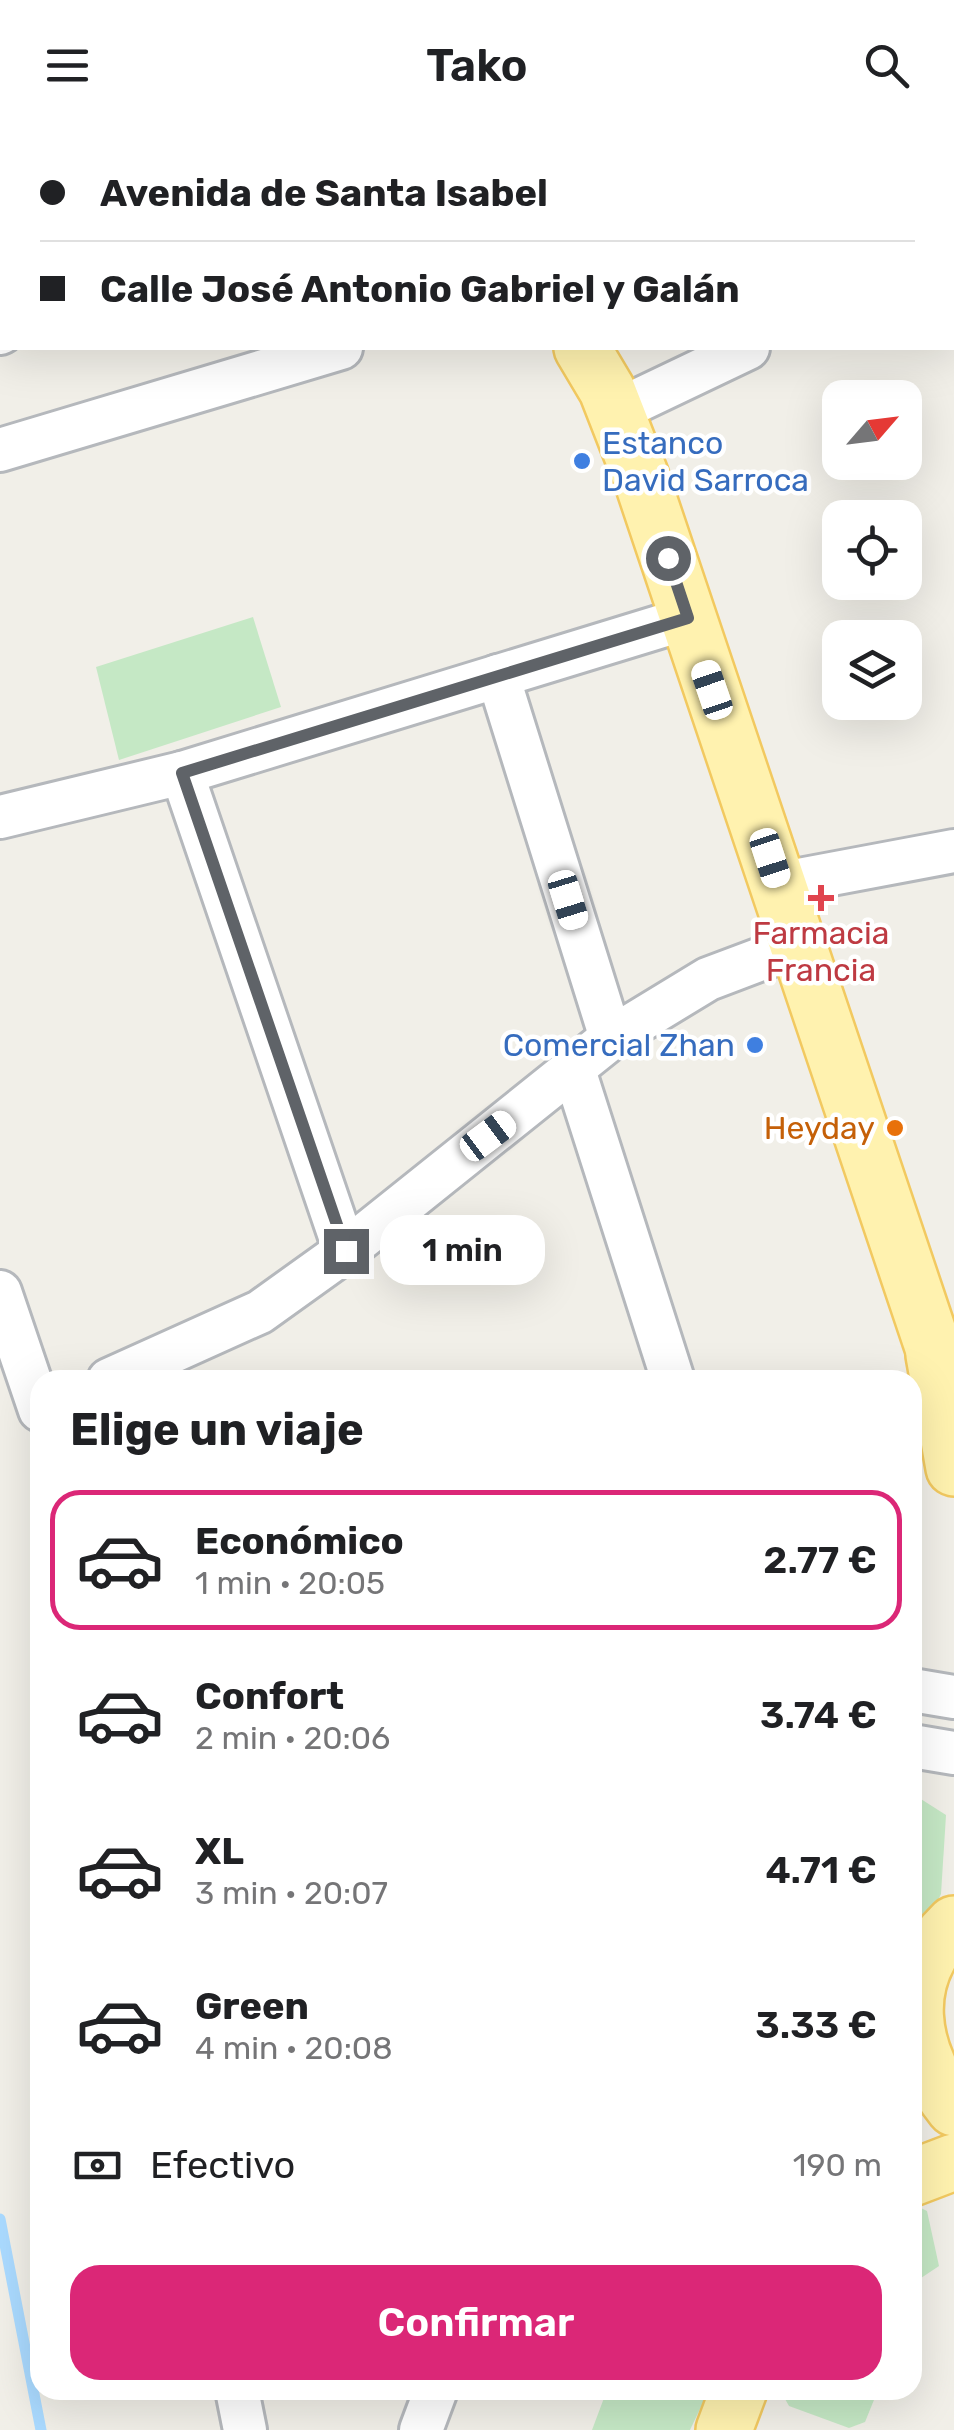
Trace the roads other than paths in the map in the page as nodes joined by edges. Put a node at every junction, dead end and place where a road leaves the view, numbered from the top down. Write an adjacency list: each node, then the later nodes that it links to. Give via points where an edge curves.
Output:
1 (334, 350): 5 (street)
2 (583, 350): 4 (main road)
3 (744, 350): 4 (street)
4 (616, 411): 6 (main road)
5 (0, 450)
6 (688, 618): 7 (street); 11 (main road)
7 (498, 676): 8 (street); 13 (street)
8 (182, 773): 9 (street); 15 (street)
9 (0, 817)
10 (954, 850): 11 (street)
11 (778, 884): 12 (main road)
12 (798, 945): 13 (street, via 708,978); 17 (main road)
13 (612, 1038): 14 (street)
14 (574, 1070): 15 (street); 19 (street)
15 (346, 1251): 18 (street, via 260,1312)
16 (0, 1292): 20 (street)
17 (944, 1369): 21 (main road)
18 (131, 1370)
19 (670, 1370)
20 (30, 1380)
21 (954, 1468)
22 (922, 1692): 23 (street)
23 (954, 1697)
24 (922, 1748): 25 (street)
25 (954, 1753)
26 (951, 1919): 27 (main road)
27 (922, 1977)
28 (922, 2055): 29 (main road)
29 (954, 2108)
30 (954, 2162): 31 (main road)
31 (922, 2174)
32 (240, 2400): 35 (street)
33 (432, 2400): 36 (street)
34 (734, 2400): 37 (main road)
35 (245, 2430)
36 (421, 2430)
37 (724, 2430)

